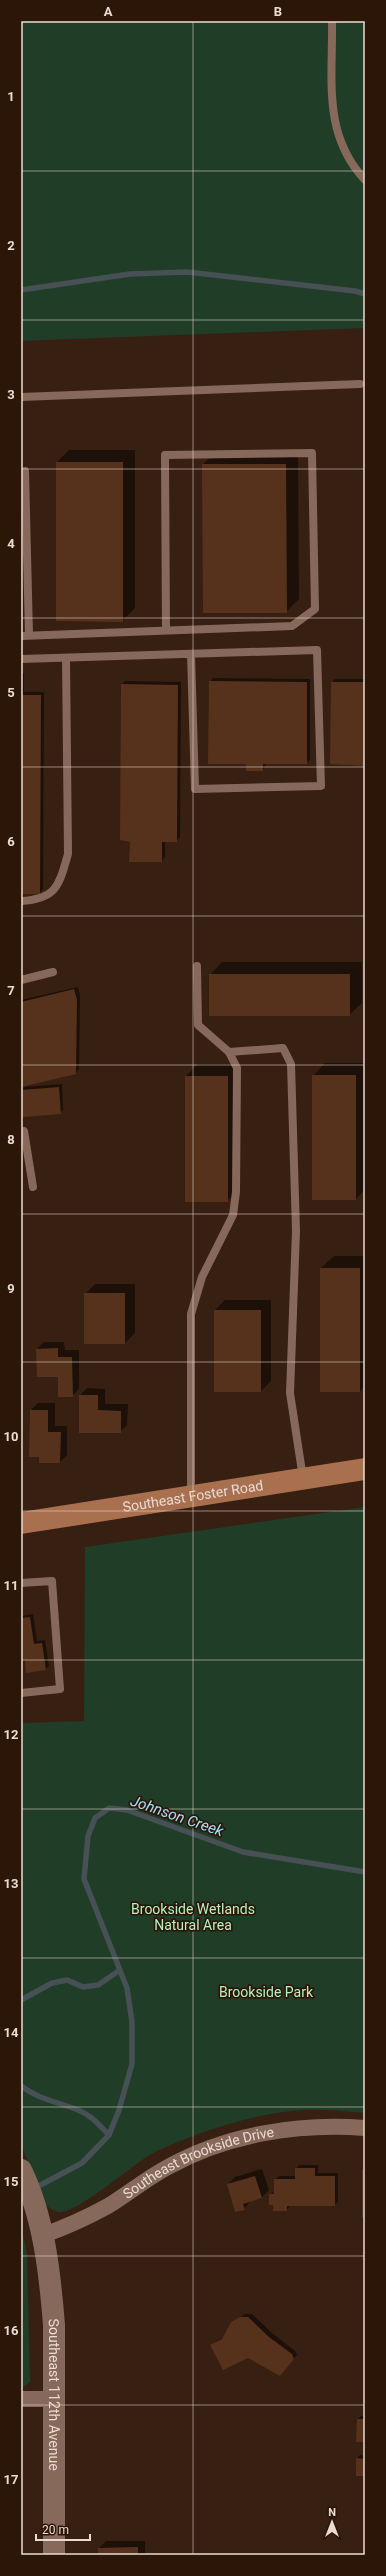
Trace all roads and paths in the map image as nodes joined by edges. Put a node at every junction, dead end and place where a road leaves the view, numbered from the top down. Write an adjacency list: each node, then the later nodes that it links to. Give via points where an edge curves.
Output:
1 (332, 21): 2 (lane, via 334,125 343,151)
2 (365, 180)
3 (360, 384): 4 (lane)
4 (21, 397)
5 (25, 471): 7 (lane)
6 (166, 630): 6 (lane, via 292,626 314,609 312,453 165,455); 7 (lane)
7 (25, 635)
8 (191, 654): 8 (lane, via 317,650 321,786 195,790); 9 (lane)
9 (66, 658): 10 (lane); 11 (lane, via 68,854 58,886 38,900)
10 (21, 659)
11 (21, 901)
12 (197, 966): 15 (lane, via 198,1025)
13 (53, 972): 14 (lane)
14 (21, 980)
15 (229, 1052): 19 (lane, via 283,1048 291,1064 296,1231 290,1393); 20 (lane, via 237,1068 236,1192 233,1215 202,1277 191,1314)
16 (21, 1132): 17 (lane, via 24,1131)
17 (33, 1187)
18 (365, 1470): 19 (main road, Southeast Foster Road)
19 (303, 1479): 20 (main road, Southeast Foster Road)
20 (191, 1497): 21 (main road, Southeast Foster Road)
21 (21, 1523)
22 (21, 1583): 23 (lane, via 52,1581 60,1689)
23 (21, 1693)
24 (365, 2128): 26 (street, Southeast Brookside Drive, via 295,2129 221,2144 170,2166 104,2208)
25 (21, 2171): 26 (main road, Southeast 112th Avenue)
26 (42, 2236): 28 (main road, Southeast 112th Avenue, via 51,2290)
27 (21, 2399): 28 (street)
28 (54, 2399): 29 (main road, Southeast 112th Avenue)
29 (54, 2555)

